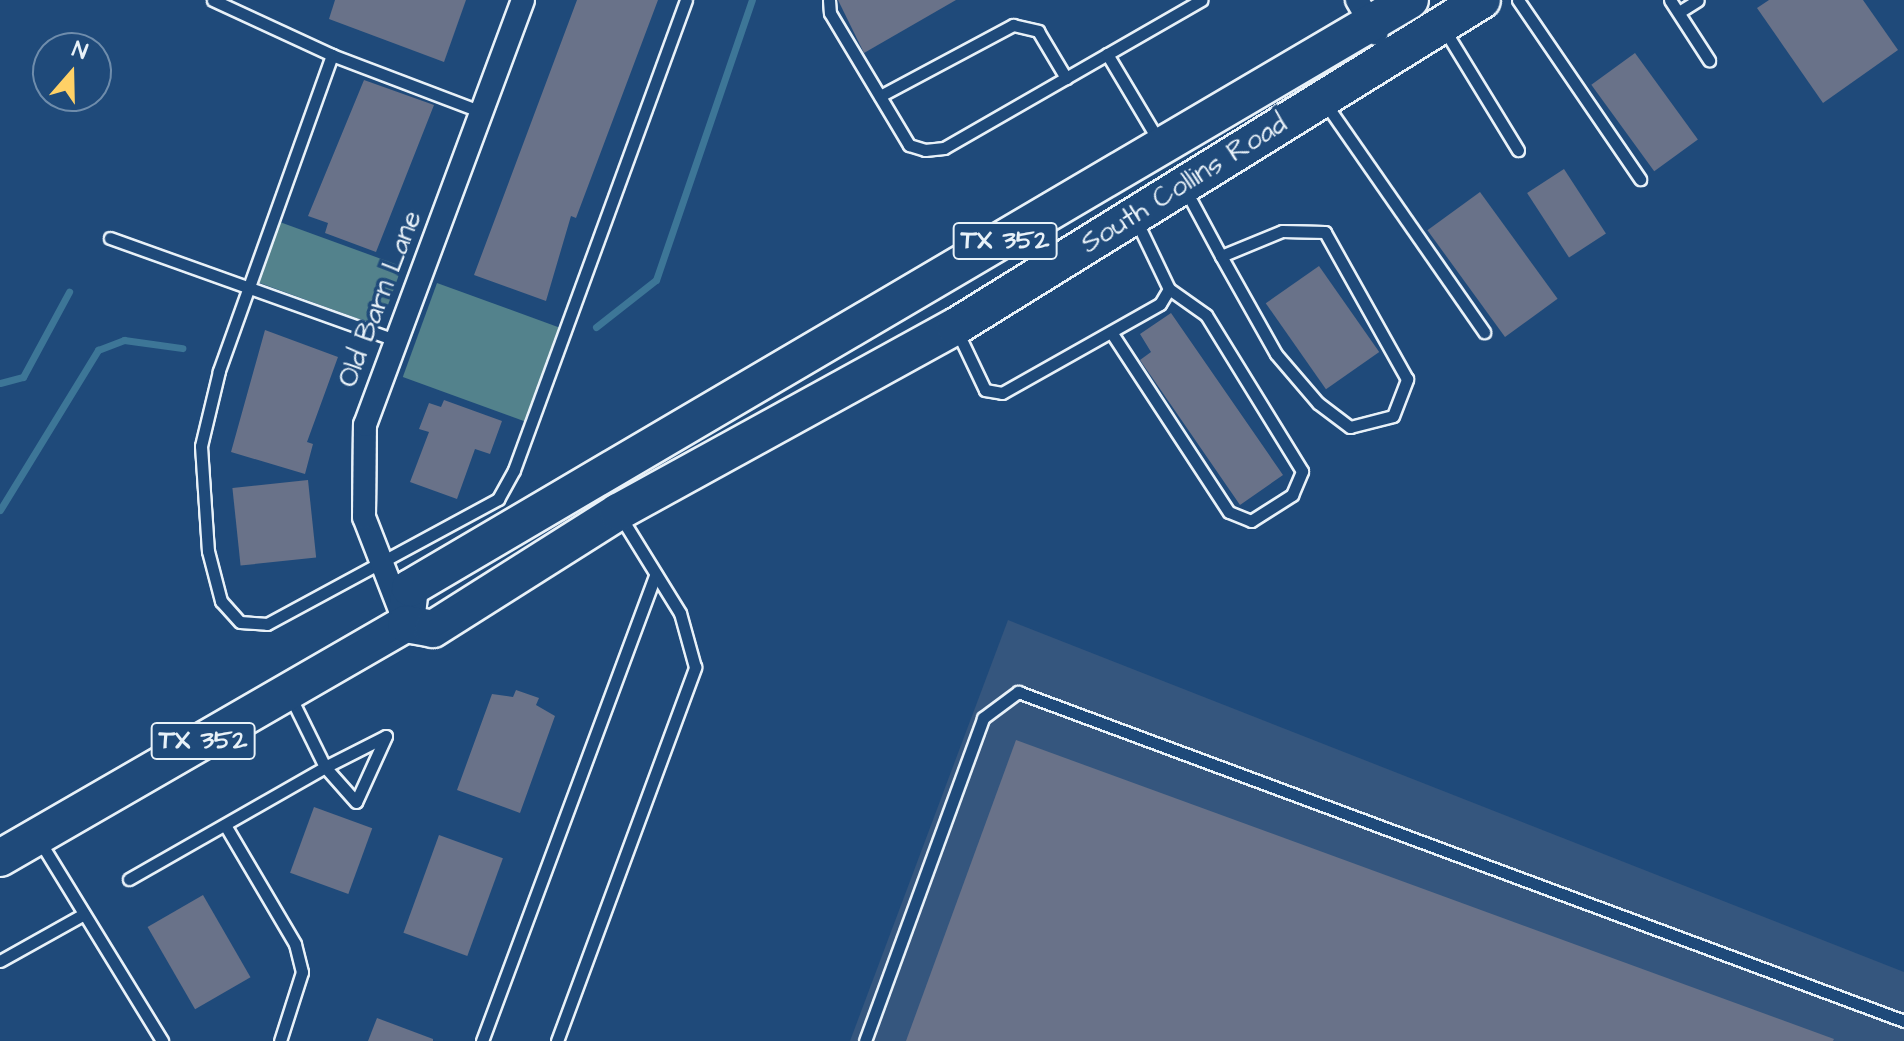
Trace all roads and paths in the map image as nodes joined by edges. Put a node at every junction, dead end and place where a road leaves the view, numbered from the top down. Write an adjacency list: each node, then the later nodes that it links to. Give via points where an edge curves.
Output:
1 (213, 0): 15 (lane)
2 (523, 0): 21 (street, Old Barn Lane)
3 (686, 0): 37 (lane, via 514,470 498,499)
4 (829, 0): 19 (lane)
5 (1201, 0): 14 (lane)
6 (1410, 0): 12 (main road, South Collins Road / TX 352)
7 (1482, 0): 13 (main road, South Collins Road / TX 352)
8 (1518, 0): 24 (lane)
9 (1670, 0): 11 (lane)
10 (1698, 0): 11 (lane)
11 (1679, 12): 17 (lane)
12 (1365, 13): 16 (street); 22 (main road, South Collins Road / TX 352)
13 (1441, 25): 16 (main road, South Collins Road / TX 352); 23 (lane)
14 (1107, 54): 18 (lane); 22 (lane)
15 (332, 55): 21 (lane); 29 (lane)
16 (1390, 57): 20 (main road, South Collins Road / TX 352)
17 (1709, 60)
18 (1066, 78): 19 (lane, via 1038,31 1013,25); 19 (lane, via 944,148 909,145)
19 (880, 96)
20 (1322, 99): 25 (main road, South Collins Road / TX 352); 33 (lane)
21 (482, 112): 34 (street, Old Barn Lane)
22 (1163, 148): 35 (main road, South Collins Road / TX 352)
23 (1518, 150)
24 (1640, 179)
25 (1183, 185): 26 (main road, South Collins Road / TX 352); 28 (lane)
26 (1134, 215): 30 (lane); 31 (main road, South Collins Road / TX 352)
27 (110, 238): 29 (lane)
28 (1221, 256): 28 (lane, via 1276,354 1318,403 1350,427 1393,416 1407,379 1325,232 1282,231)
29 (249, 287): 34 (lane); 37 (lane, via 201,446 208,551 221,601 240,622 267,624)
30 (1169, 289): 32 (lane, via 1160,304); 32 (lane, via 1206,315 1302,471 1292,495 1251,521 1229,512)
31 (955, 327): 32 (lane, via 985,390 1002,393); 36 (main road, South Collins Road / TX 352)
32 (1111, 332)
33 (1484, 332)
34 (397, 341): 37 (street, Old Barn Lane, via 365,425 362,456 364,517)
35 (598, 481): 36 (main road); 39 (main road, TX 352, via 410,588)
36 (605, 521): 38 (lane); 39 (main road, TX 352, via 433,629)
37 (382, 564): 39 (street, Old Barn Lane)
38 (656, 574): 51 (lane); 52 (lane, via 691,637 695,667)
39 (406, 624): 40 (main road, TX 352)
40 (288, 692): 41 (lane); 43 (main road, TX 352)
41 (325, 767): 41 (lane, via 362,749 386,736 356,802); 42 (lane)
42 (225, 825): 45 (lane); 50 (lane, via 295,944 302,972)
43 (37, 837): 44 (main road, TX 352); 46 (lane)
44 (0, 858)
45 (129, 879)
46 (84, 914): 47 (lane); 49 (lane)
47 (0, 961)
48 (1904, 1021): 53 (lane, via 1018,692 983,718)
49 (162, 1041)
50 (280, 1041)
51 (482, 1041)
52 (557, 1041)
53 (865, 1041)

